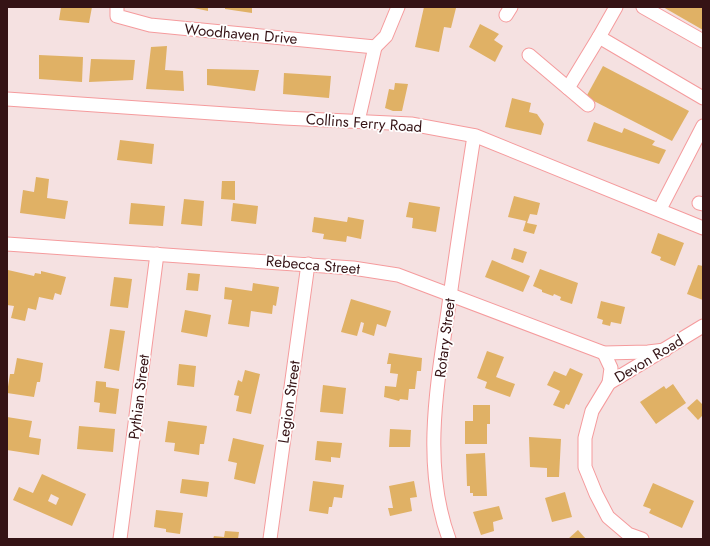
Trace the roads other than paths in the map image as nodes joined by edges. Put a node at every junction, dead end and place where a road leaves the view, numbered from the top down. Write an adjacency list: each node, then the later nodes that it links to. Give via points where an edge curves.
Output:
1 (117, 7): 7 (street, Woodhaven Drive, via 117,16 150,26)
2 (398, 7): 7 (street, via 386,36)
3 (616, 7): 5 (street)
4 (644, 7): 6 (street)
5 (599, 37): 9 (street); 10 (street)
6 (703, 41)
7 (375, 47): 13 (street)
8 (529, 55): 9 (street)
9 (568, 88): 12 (street)
10 (703, 98)
11 (7, 99): 13 (street, Collins Ferry Road)
12 (588, 105)
13 (358, 122): 15 (street, Collins Ferry Road, via 411,124)
14 (703, 126): 16 (street)
15 (474, 136): 16 (street, Collins Ferry Road); 21 (street, Rotary Street)
16 (660, 209): 17 (street, Collins Ferry Road)
17 (703, 228)
18 (7, 244): 19 (street, Rebecca Street)
19 (157, 254): 20 (street, Rebecca Street); 26 (street, Pythian Street)
20 (308, 264): 21 (street, Rebecca Street, via 398,275); 27 (street, Legion Street)
21 (450, 294): 24 (street, Rebecca Street); 28 (street, Rotary Street, via 440,365 433,455 441,518)
22 (703, 326): 23 (street, Devon Road)
23 (665, 350): 24 (street); 25 (street, Devon Road)
24 (604, 353): 25 (street, via 611,368)
25 (609, 383): 29 (street, Devon Road, via 592,412 585,438 585,466 608,517 628,534)
26 (120, 539)
27 (270, 539)
28 (449, 539)
29 (642, 539)

